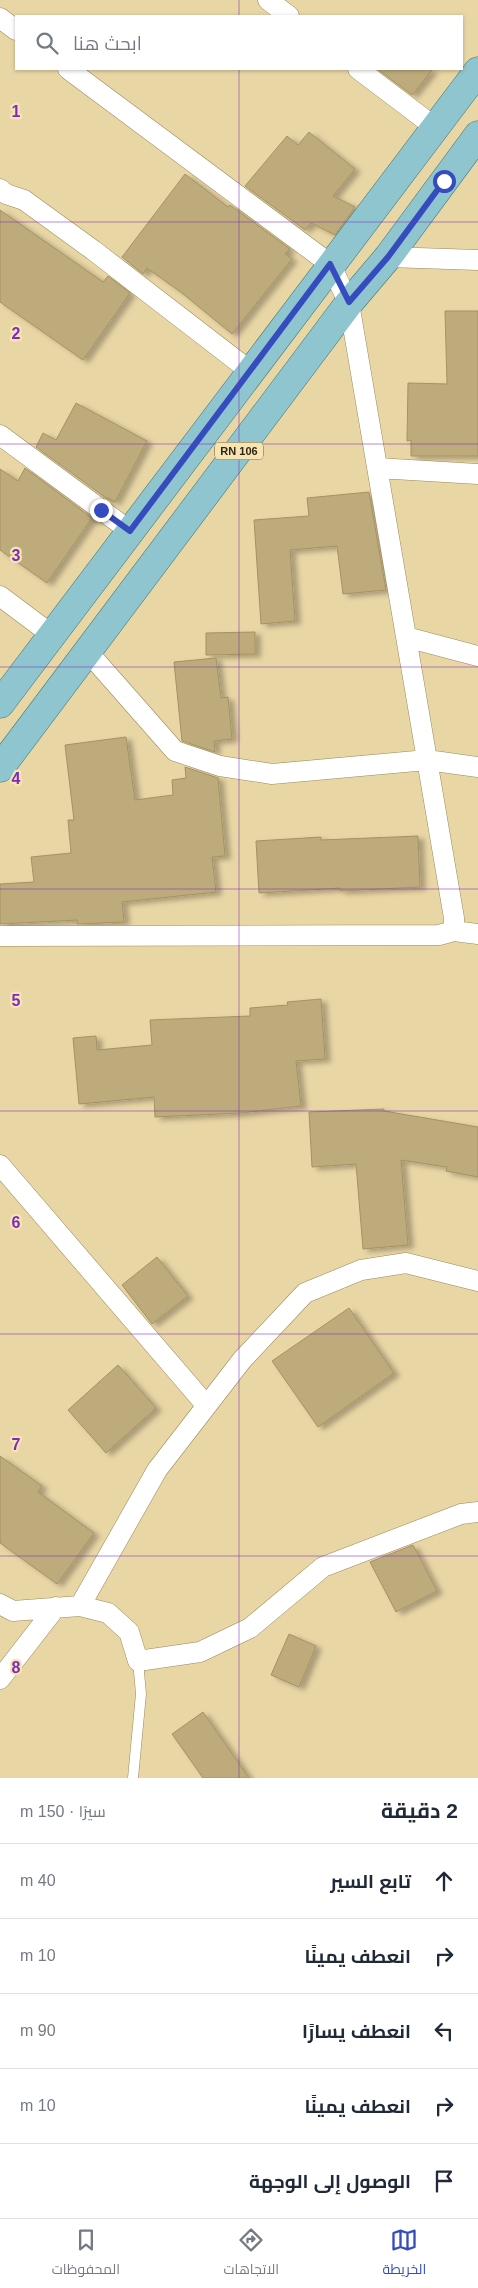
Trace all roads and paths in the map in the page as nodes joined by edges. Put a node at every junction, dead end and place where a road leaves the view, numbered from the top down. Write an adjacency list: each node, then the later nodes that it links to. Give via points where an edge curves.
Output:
1 (268, 0): 2 (street)
2 (288, 15)
3 (0, 18): 4 (street)
4 (15, 29)
5 (69, 70): 13 (street)
6 (359, 70): 8 (street)
7 (478, 71): 8 (main road, RN 106)
8 (436, 128): 13 (main road, RN 106)
9 (478, 134): 11 (main road, RN 106)
10 (0, 189): 15 (street, via 24,200 70,233)
11 (388, 257): 12 (street); 14 (main road, RN 106)
12 (478, 260)
13 (330, 264): 14 (street); 15 (main road, RN 106)
14 (349, 302): 17 (street); 23 (main road, RN 106)
15 (250, 371): 19 (main road, RN 106)
16 (0, 435): 19 (street)
17 (378, 468): 18 (street); 22 (street)
18 (478, 474)
19 (130, 531): 21 (main road, RN 106)
20 (0, 596): 21 (street)
21 (52, 635): 25 (main road, RN 106)
22 (406, 636): 24 (street); 26 (street)
23 (88, 652): 26 (street, via 175,751 220,766 272,774); 28 (main road, RN 106)
24 (478, 656)
25 (0, 704)
26 (427, 760): 27 (street); 29 (street)
27 (478, 767)
28 (0, 768)
29 (454, 931): 30 (street); 31 (street, via 429,935)
30 (478, 934)
31 (0, 936)
32 (0, 1165): 34 (street)
33 (478, 1282): 34 (street, via 406,1263 361,1270 306,1293 242,1360)
34 (206, 1405): 37 (street, via 157,1470)
35 (478, 1512): 39 (street, via 461,1514 323,1567 250,1628 200,1652)
36 (0, 1604): 38 (street, via 13,1611)
37 (80, 1606): 38 (street); 39 (street, via 108,1613 129,1632)
38 (56, 1607): 40 (street)
39 (138, 1661): 41 (lane, via 141,1694)
40 (0, 1679)
41 (133, 1778)

